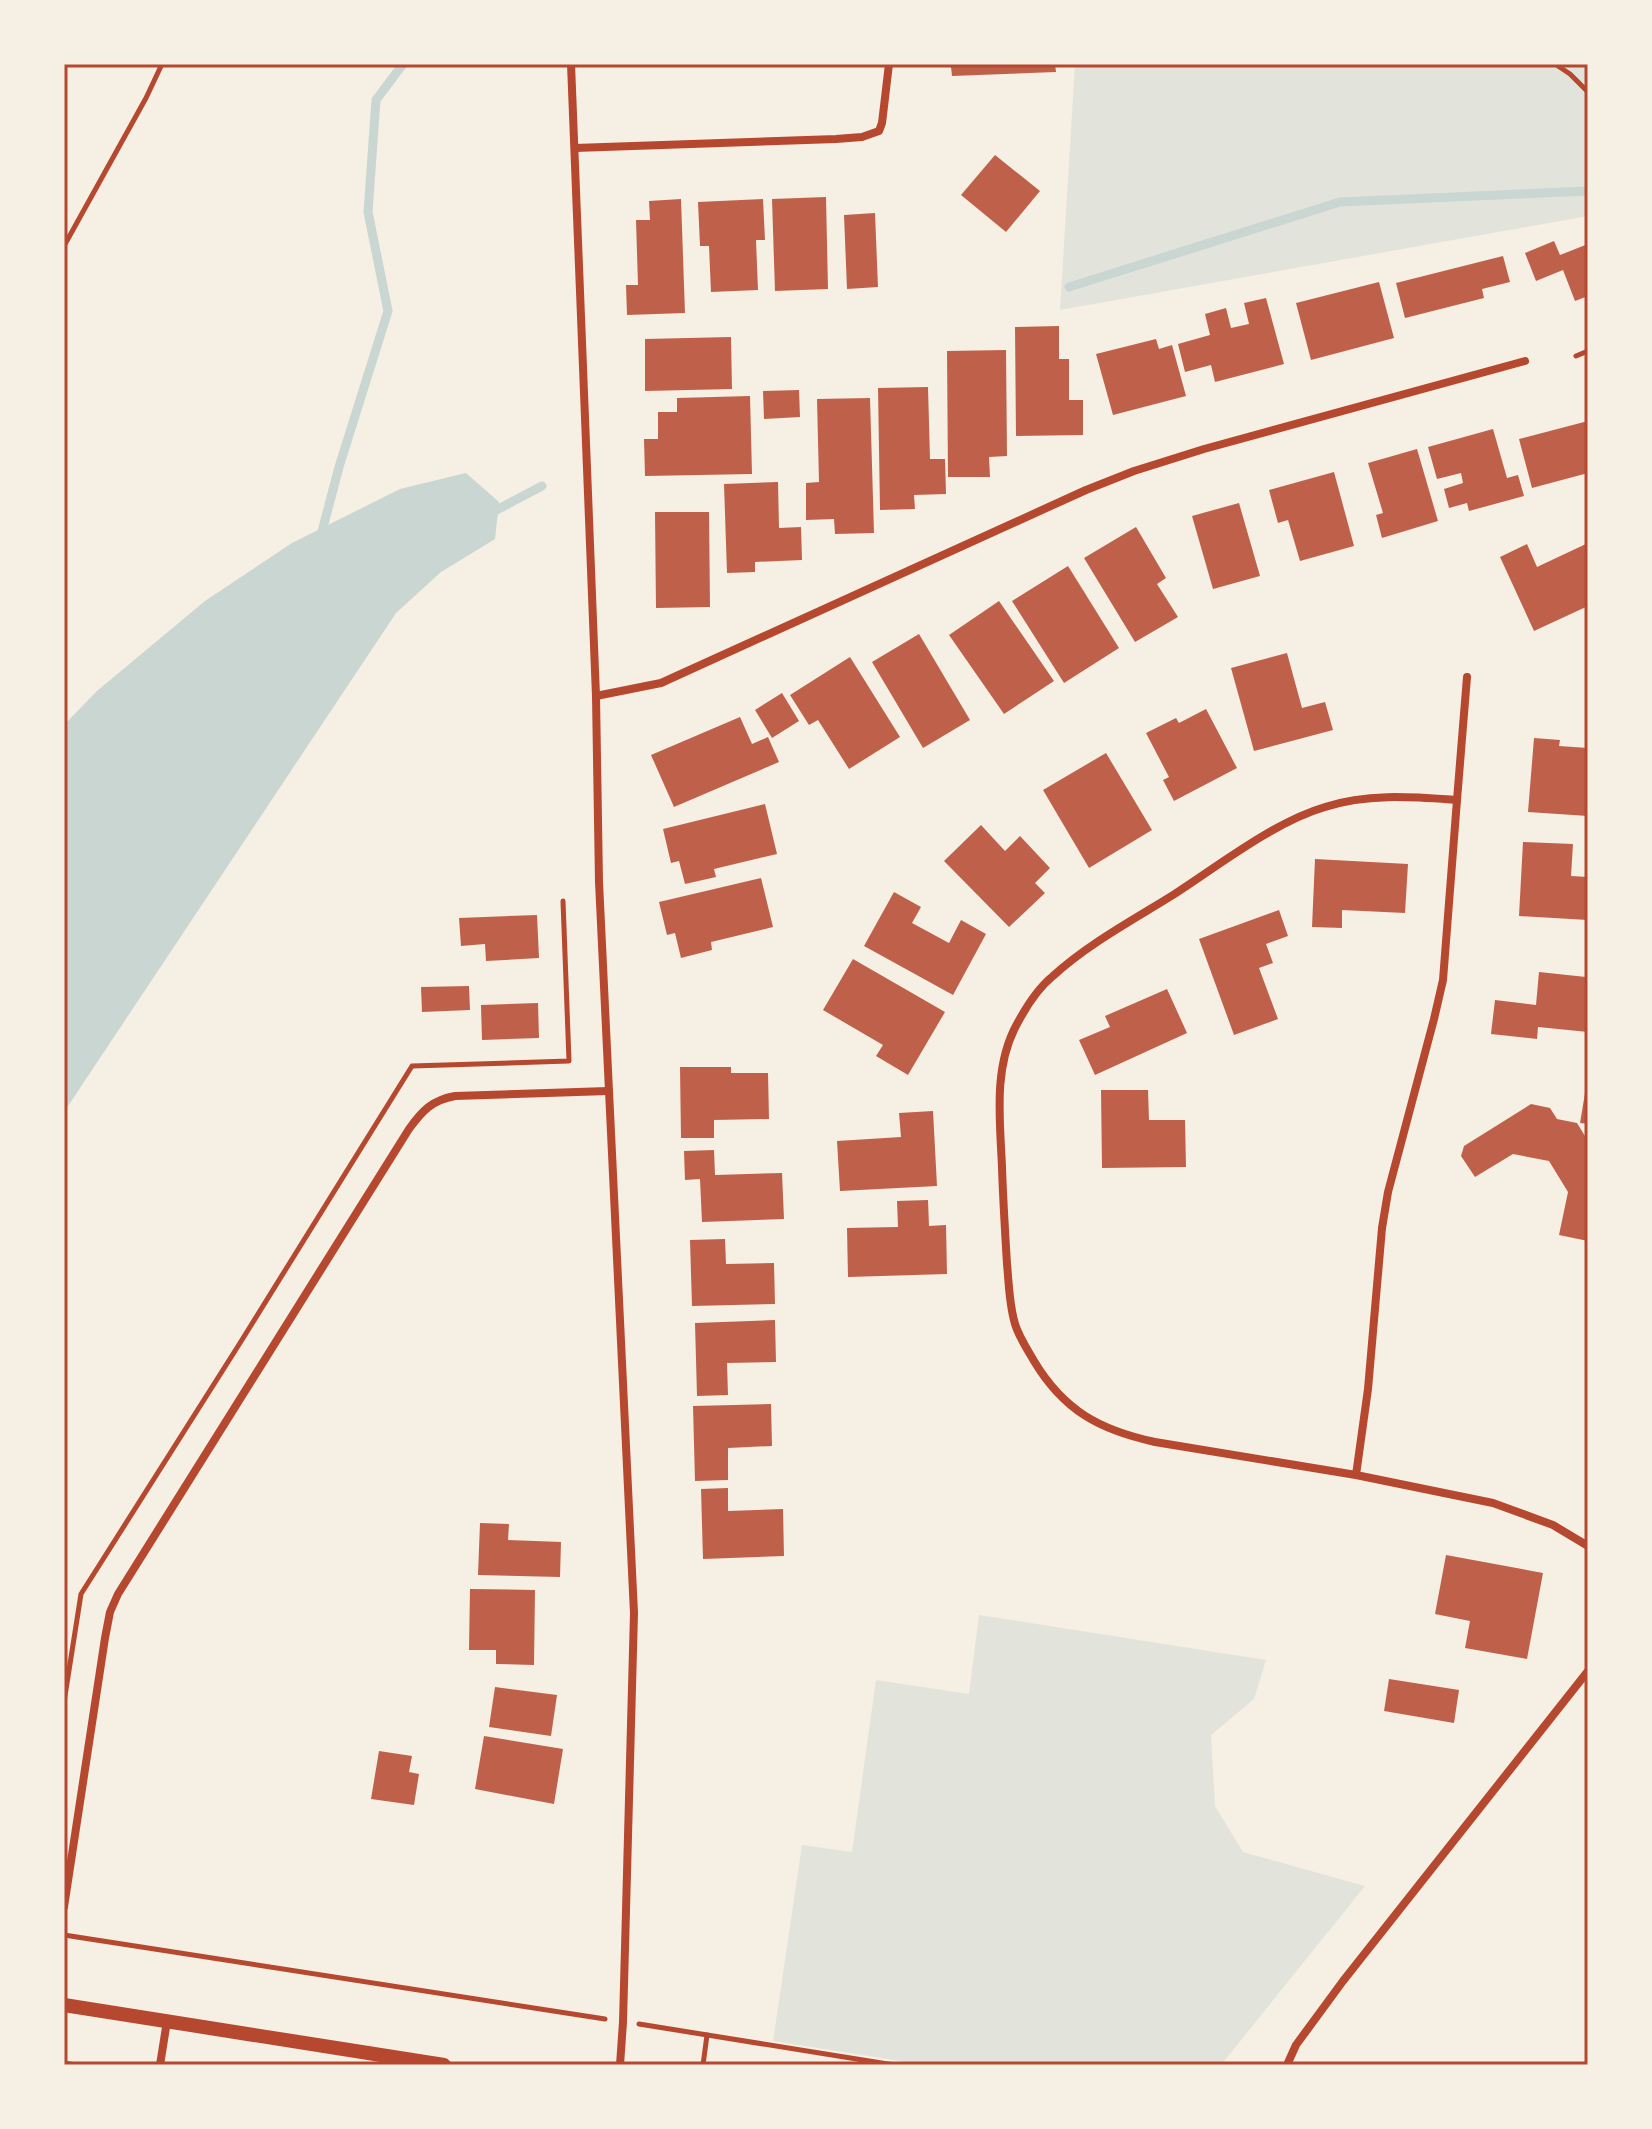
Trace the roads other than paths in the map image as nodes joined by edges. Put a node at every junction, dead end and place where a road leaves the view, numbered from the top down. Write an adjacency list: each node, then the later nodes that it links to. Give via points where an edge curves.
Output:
1 (571, 64): 3 (street)
2 (889, 64): 3 (street, via 882,123 871,135)
3 (575, 148): 6 (street)
4 (1525, 361): 6 (street, via 1134,471 661,683)
5 (1467, 677): 7 (street)
6 (596, 696): 8 (street)
7 (1457, 800): 9 (street, via 1443,980 1388,1192); 9 (street, via 1349,801 1300,816 1264,836 1051,977 1016,1026 1000,1083 1010,1301 1025,1347 1058,1395 1079,1413 1126,1435)
8 (608, 1091): 12 (street, via 443,1098 409,1129 110,1612); 17 (street, via 634,1613)
9 (1356, 1475): 10 (street, via 1493,1503 1553,1525)
10 (1588, 1546)
11 (1588, 1671): 18 (street, via 1343,1981)
12 (64, 1907)
13 (64, 2005): 14 (street)
14 (167, 2021): 15 (street); 16 (street)
15 (160, 2065)
16 (444, 2065)
17 (620, 2065)
18 (1287, 2065)

